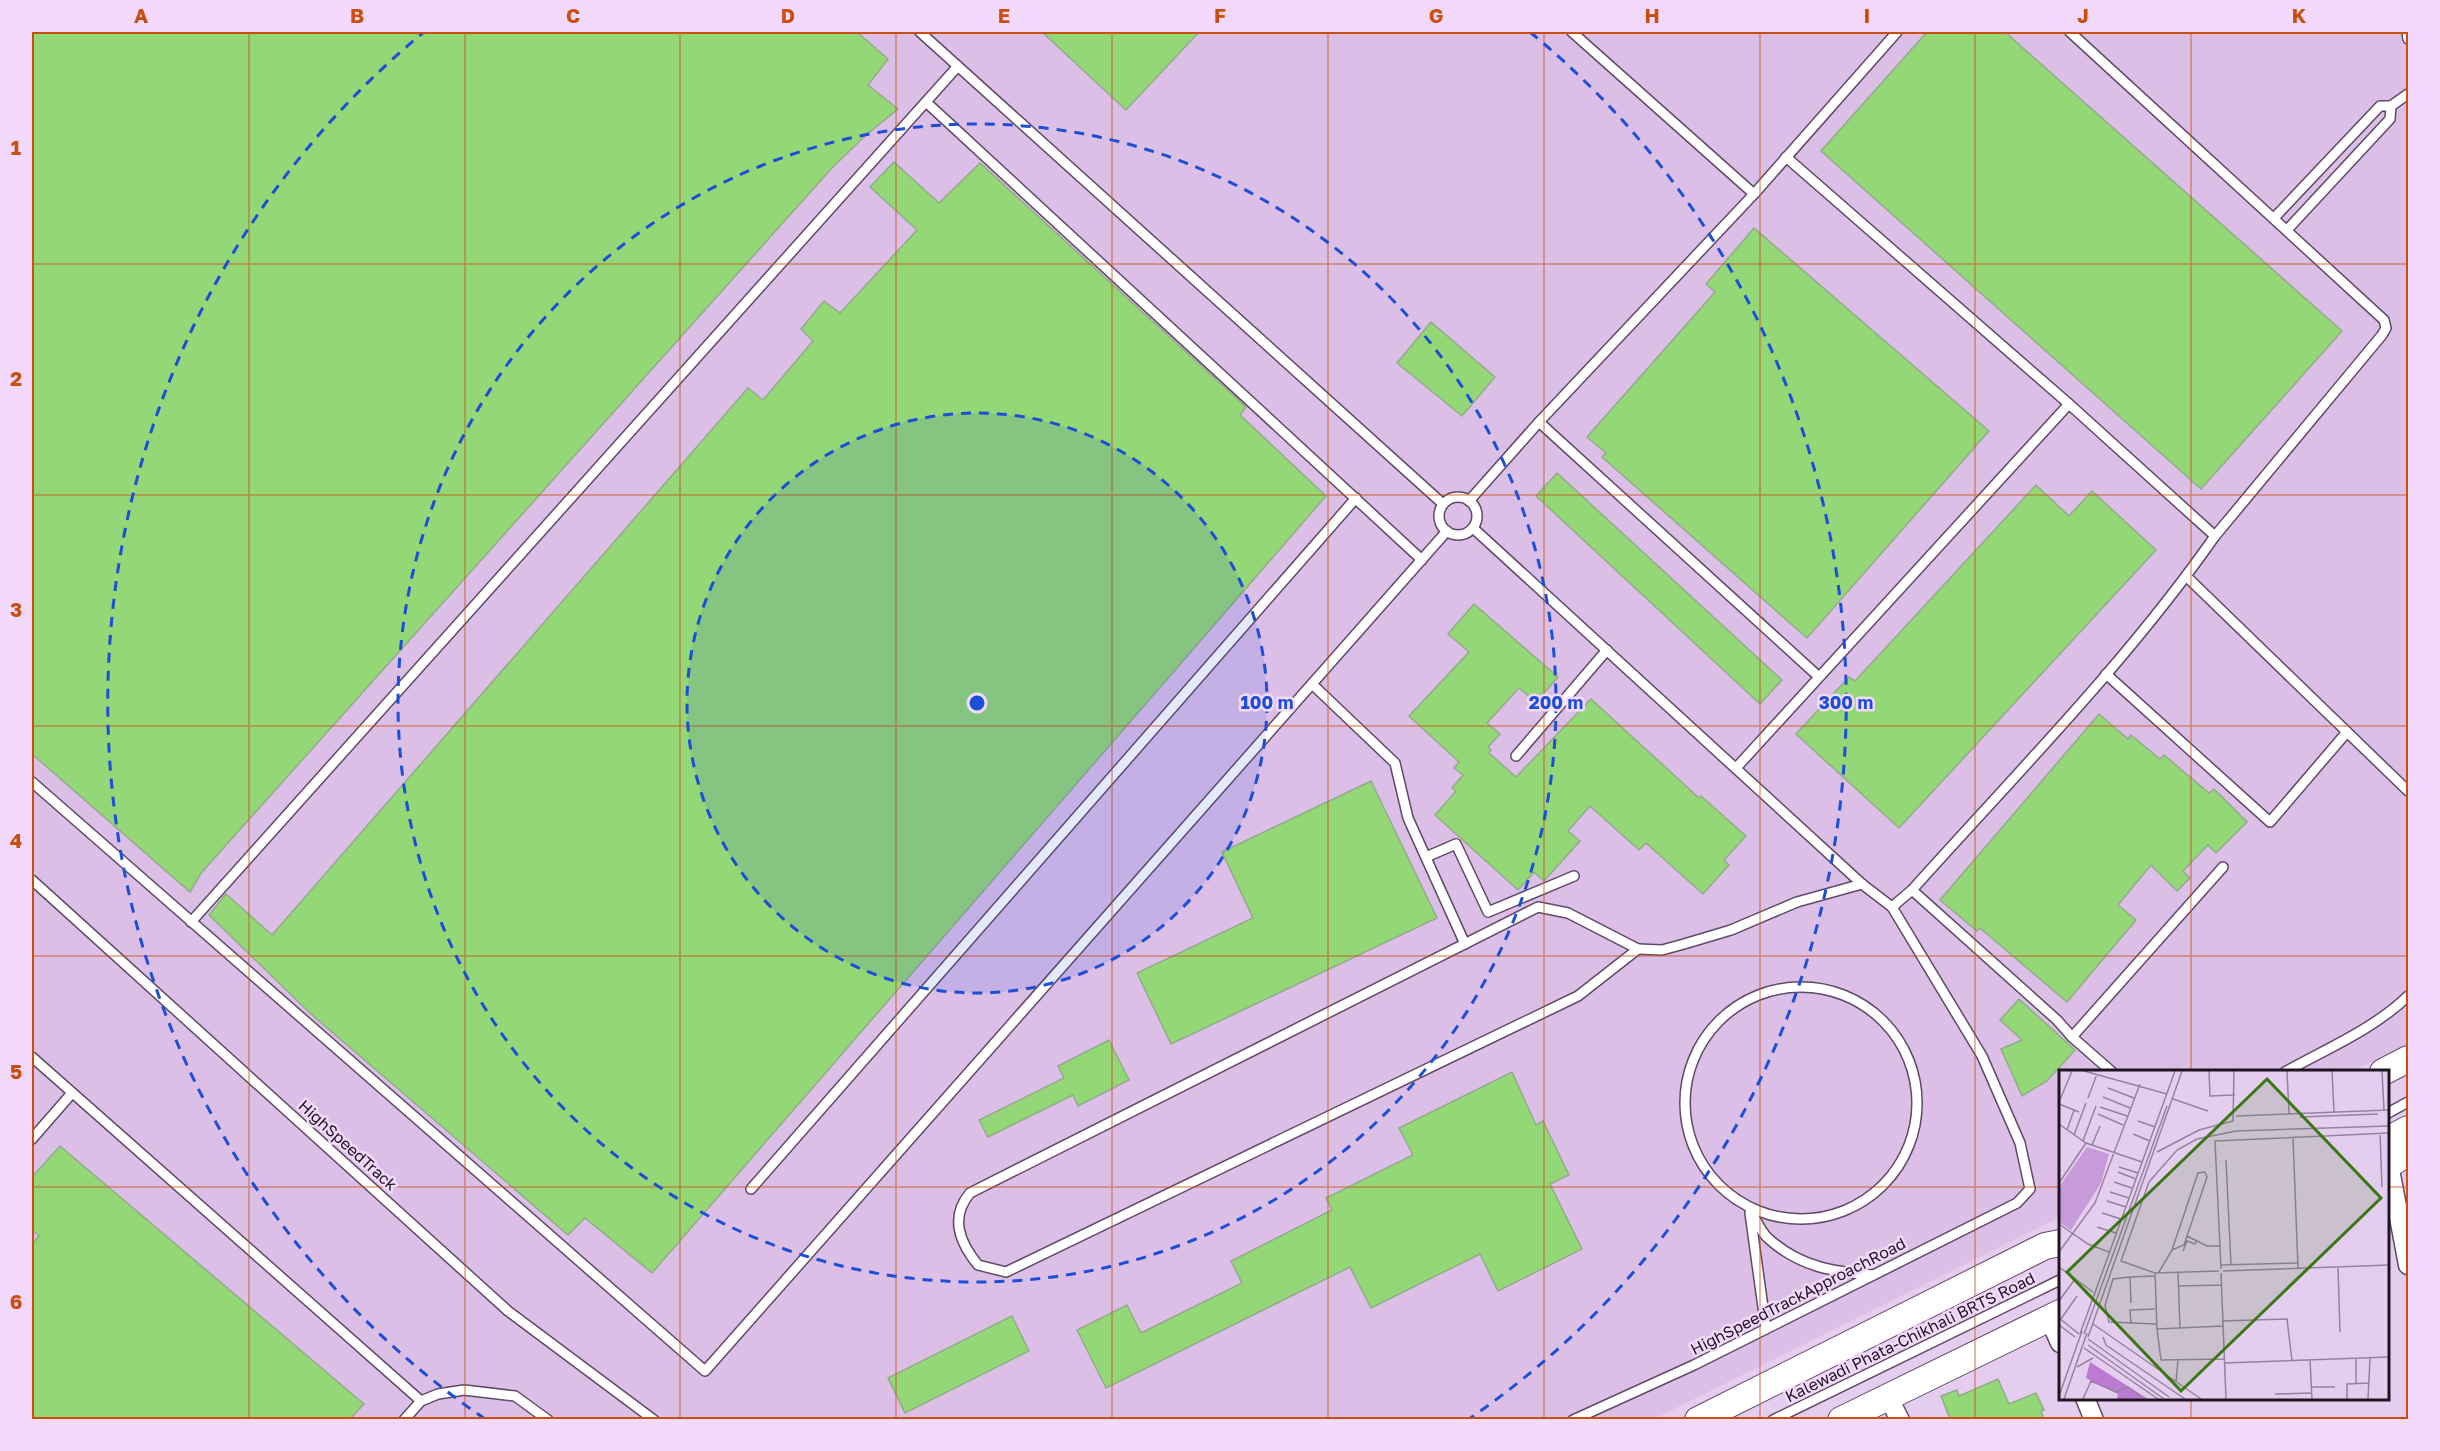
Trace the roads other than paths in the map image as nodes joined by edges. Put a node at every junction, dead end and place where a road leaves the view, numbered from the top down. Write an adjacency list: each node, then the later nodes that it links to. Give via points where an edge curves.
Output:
1 (920, 32): 7 (lane)
2 (1572, 32): 12 (lane)
3 (1897, 32): 11 (lane)
4 (2070, 32): 13 (lane)
5 (2407, 32): 6 (lane)
6 (2409, 39)
7 (958, 66): 9 (lane); 19 (lane)
8 (2409, 94): 10 (lane)
9 (926, 102): 17 (lane); 41 (lane)
10 (2391, 106): 13 (lane, via 2380,106); 14 (lane, via 2390,119)
11 (1786, 157): 12 (lane); 15 (lane)
12 (1754, 194): 16 (lane)
13 (2274, 218): 14 (lane)
14 (2287, 230): 22 (lane, via 2379,314 2386,327)
15 (2069, 404): 22 (lane); 27 (lane)
16 (1539, 422): 18 (lane); 27 (lane)
17 (1356, 498): 23 (lane); 59 (lane)
18 (1469, 501): 19 (lane, via 1457,497); 20 (lane, via 1477,517)
19 (1443, 504): 21 (lane, via 1439,519)
20 (1473, 528): 21 (lane, via 1457,535); 25 (lane)
21 (1447, 531): 23 (lane)
22 (2215, 536): 24 (lane)
23 (1422, 560): 28 (lane)
24 (2187, 577): 26 (lane); 29 (lane)
25 (1607, 650): 30 (lane); 31 (lane)
26 (2106, 674): 29 (lane, via 2270,822); 39 (lane)
27 (1819, 677): 31 (lane)
28 (1312, 684): 34 (lane, via 1395,763 1408,818); 41 (lane, via 705,1371)
29 (2347, 732): 33 (lane)
30 (1516, 756)
31 (1736, 768): 38 (lane)
32 (32, 782): 41 (lane)
33 (2409, 791)
34 (1426, 857): 36 (lane, via 1456,844 1488,912); 42 (lane)
35 (2223, 867): 45 (lane)
36 (1574, 876)
37 (32, 880): 73 (lane, HighSpeedTrack, via 508,1311)
38 (1862, 884): 40 (lane); 43 (lane, via 1797,902 1731,930 1684,944 1662,950)
39 (1912, 890): 40 (lane); 45 (lane)
40 (1892, 908): 63 (lane, HighSpeedTrackApproachRoad, via 1982,1056 2020,1143 2030,1189 2018,1203)
41 (191, 921)
42 (1465, 944): 43 (lane, via 1538,907 1568,913); 43 (lane, via 970,1193 961,1203 960,1240 978,1265 1006,1272 1578,996)
43 (1638, 949)
44 (2409, 996): 49 (lane, via 2363,1029)
45 (2072, 1037): 48 (lane)
46 (32, 1057): 53 (lane)
47 (2409, 1059): 50 (main road)
48 (2111, 1070)
49 (2287, 1070)
50 (2385, 1070)
51 (2409, 1077): 52 (main road)
52 (2389, 1087)
53 (72, 1093): 57 (lane); 70 (lane)
54 (2409, 1102): 55 (lane)
55 (2389, 1112)
56 (2409, 1129): 58 (main road)
57 (32, 1139)
58 (2393, 1155): 62 (street)
59 (751, 1189)
60 (1749, 1208): 60 (lane, via 1786,1219 1826,1218 1862,1204 1897,1170 1911,1144 1918,1106 1912,1066 1893,1032 1864,1005 1830,990 1792,987 1756,996 1724,1015 1700,1044 1687,1079 1686,1117 1696,1153 1717,1184); 63 (lane, via 1767,1238 1799,1260 1834,1272); 66 (lane)
61 (2055, 1240): 75 (main road)
62 (2409, 1265)
63 (1874, 1275): 66 (lane, HighSpeedTrackApproachRoad)
64 (2059, 1281): 76 (lane, Kalewadi Phata-Chikhali BRTS Road)
65 (2055, 1315): 67 (street); 68 (main road)
66 (1766, 1329): 74 (lane, HighSpeedTrackApproachRoad)
67 (2059, 1334)
68 (1888, 1396): 77 (main road); 78 (street)
69 (2086, 1400): 79 (street)
70 (421, 1401): 71 (lane); 72 (lane, via 464,1390 499,1393 515,1396)
71 (404, 1419)
72 (548, 1419)
73 (654, 1419)
74 (1573, 1419)
75 (1698, 1419)
76 (1773, 1419)
77 (1841, 1419)
78 (1900, 1419)
79 (2094, 1419)

